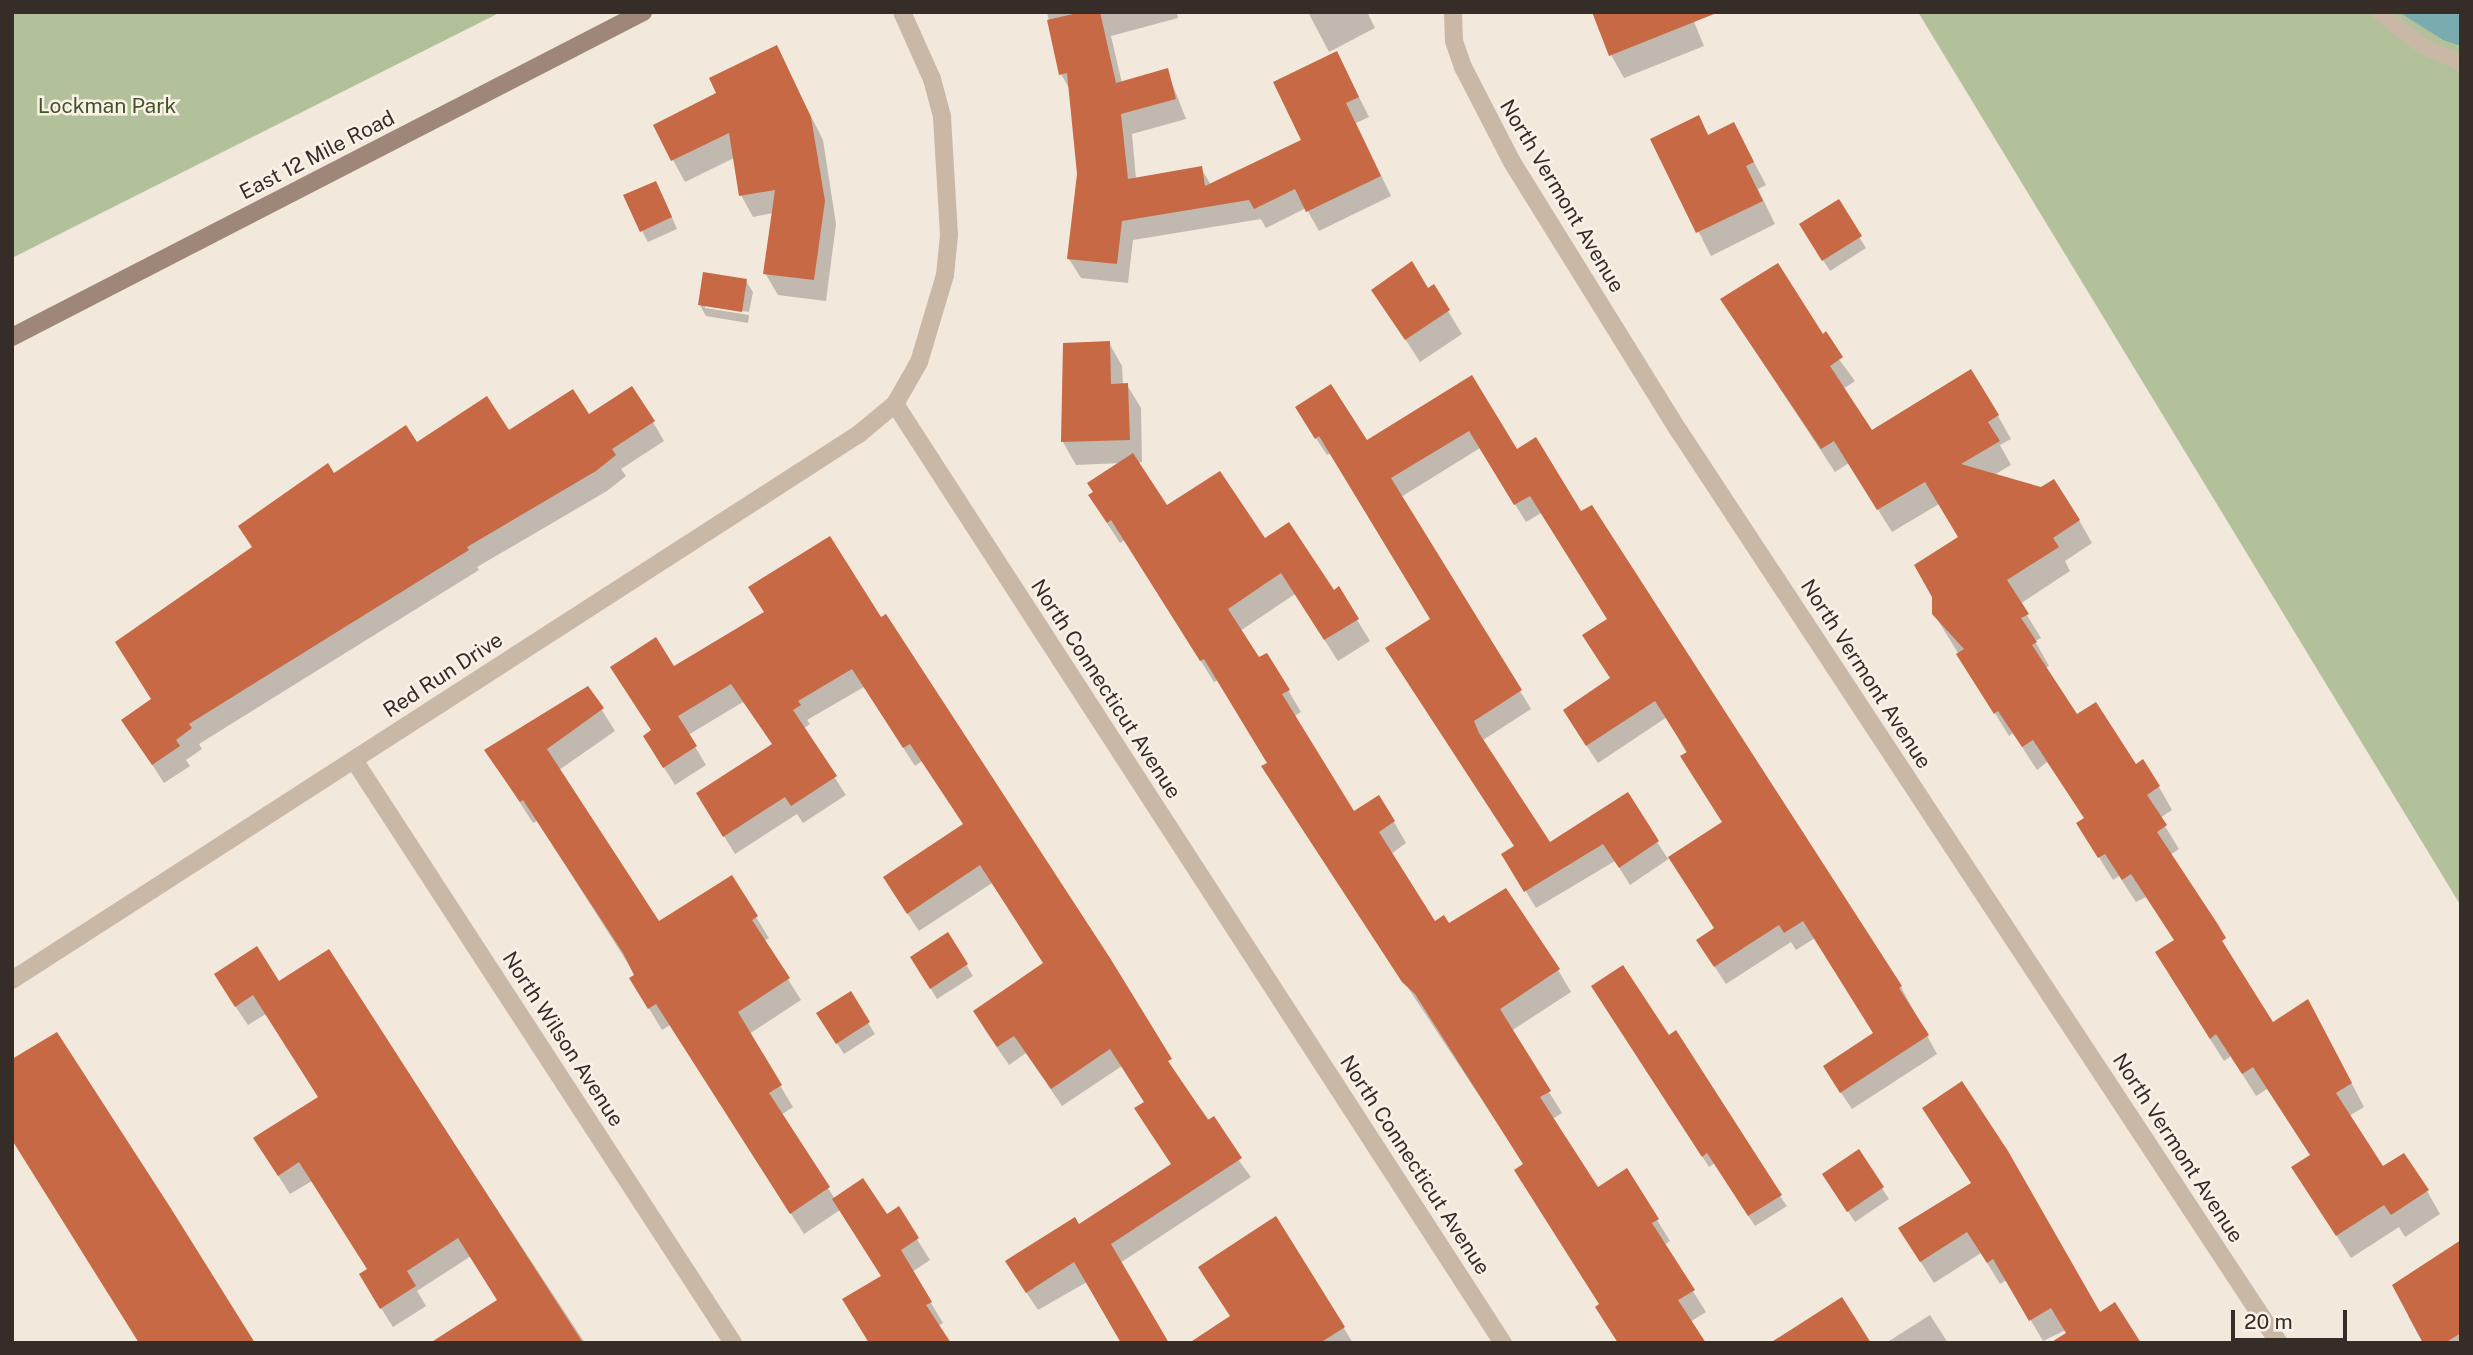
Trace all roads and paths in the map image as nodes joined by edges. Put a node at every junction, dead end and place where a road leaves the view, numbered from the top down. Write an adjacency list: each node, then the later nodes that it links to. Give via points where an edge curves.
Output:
1 (643, 12): 6 (main road, East 12 Mile Road)
2 (902, 12): 7 (street, via 932,79 942,117 949,235 945,275 919,362)
3 (1453, 12): 12 (street, North Vermont Avenue, via 1454,41 1463,66 1512,162 1679,431)
4 (2379, 12): 5 (lane, via 2422,46)
5 (2461, 63)
6 (12, 337)
7 (895, 404): 8 (street, Red Run Drive, via 859,434); 11 (street, North Connecticut Avenue)
8 (354, 760): 9 (street, Red Run Drive); 10 (street, North Wilson Avenue)
9 (12, 980)
10 (733, 1343)
11 (1503, 1343)
12 (2279, 1343)

